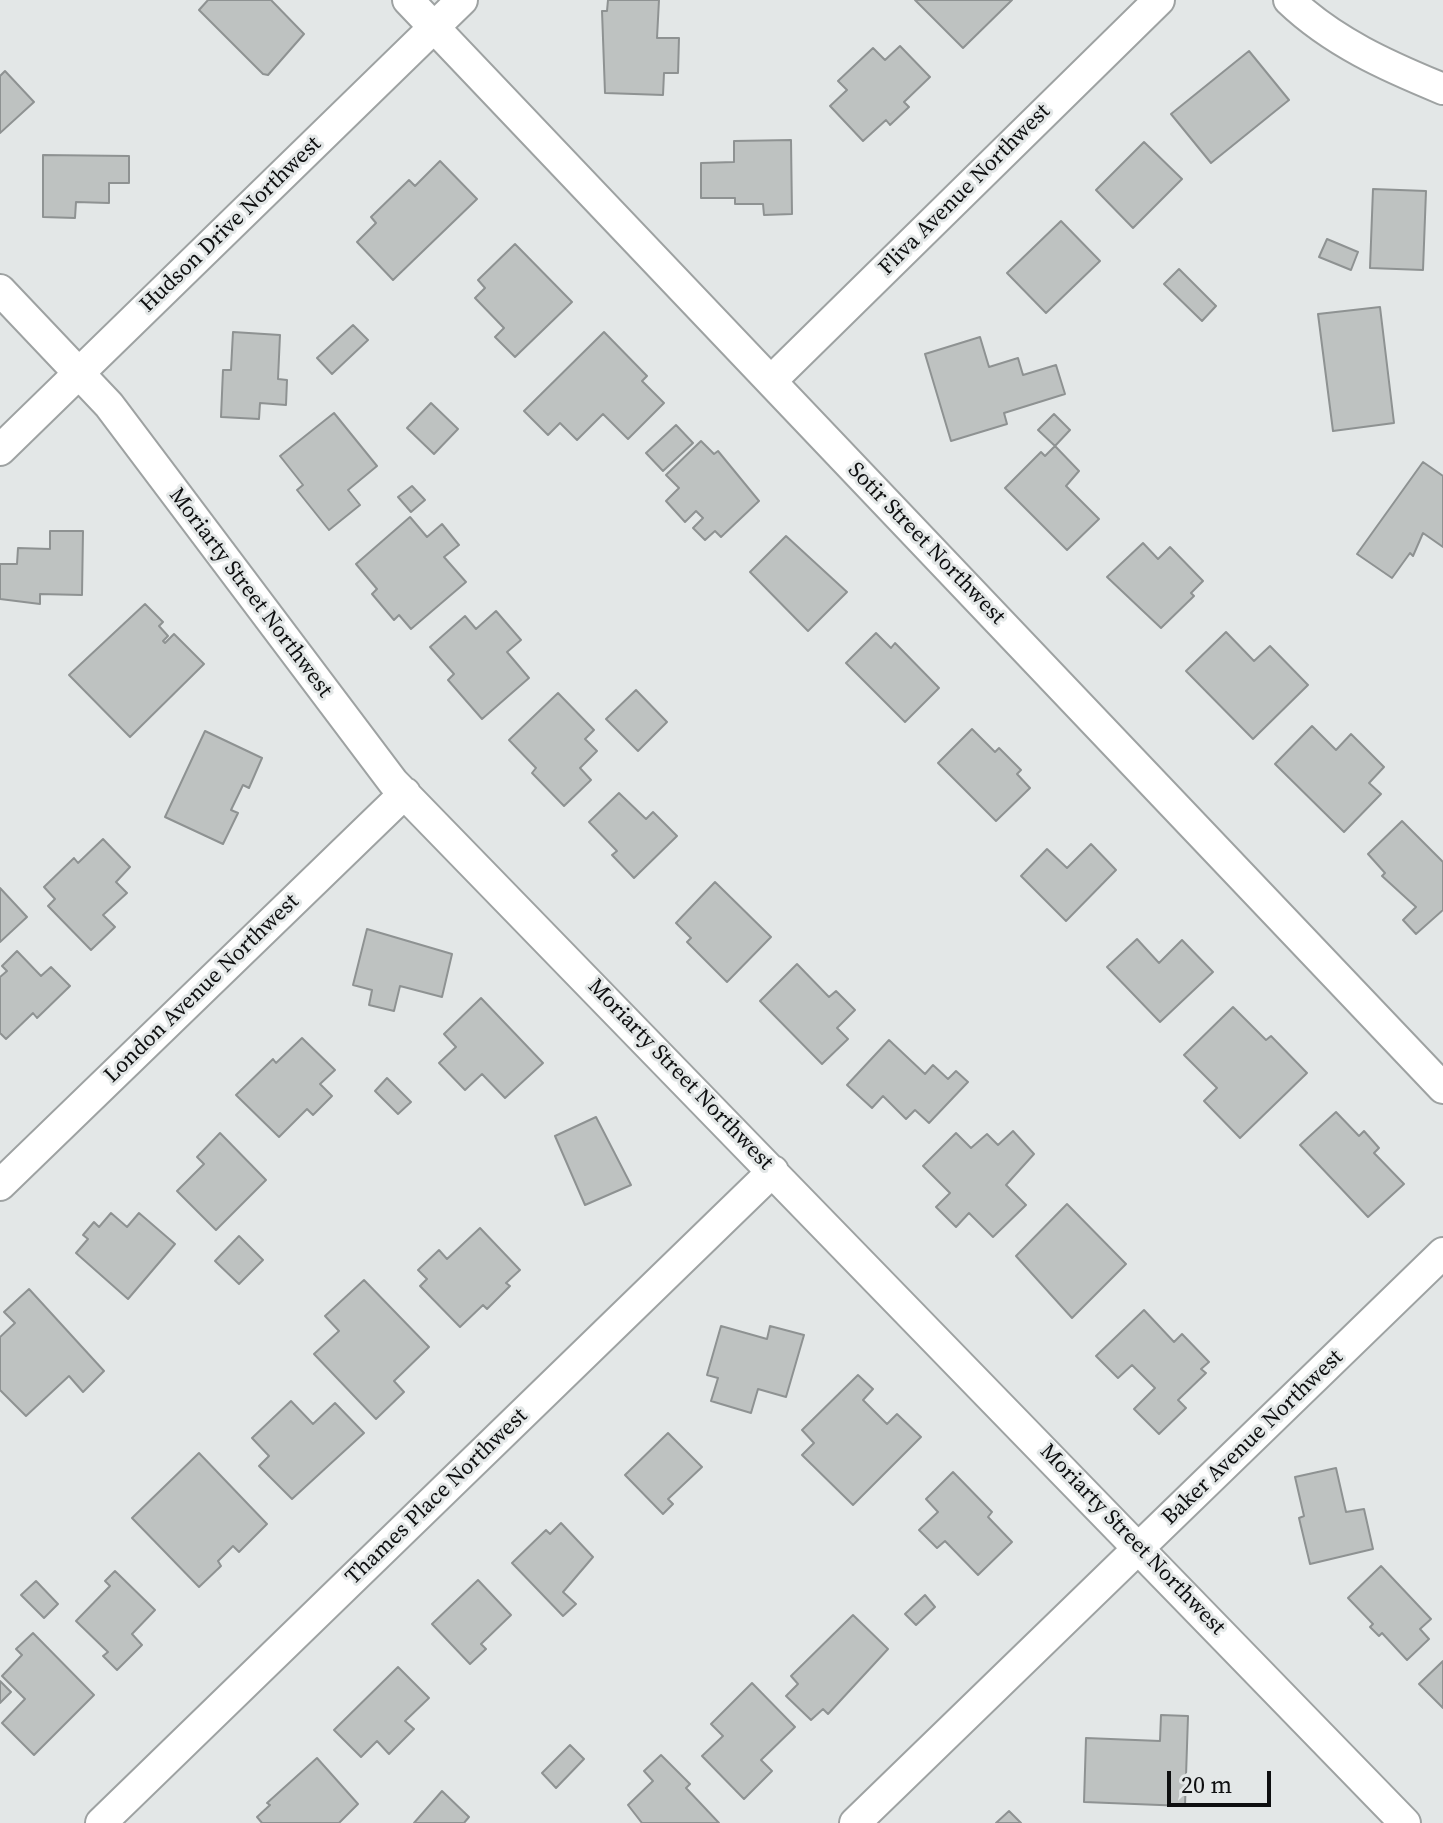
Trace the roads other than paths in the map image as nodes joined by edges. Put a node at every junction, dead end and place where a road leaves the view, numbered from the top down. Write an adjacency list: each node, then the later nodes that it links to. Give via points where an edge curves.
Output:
1 (408, 0): 5 (street, Sotir Street Northwest)
2 (462, 0): 5 (street, Hudson Drive Northwest)
3 (1159, 0): 9 (street, Fliva Avenue Northwest)
4 (1289, 0): 6 (street, via 1378,63)
5 (434, 27): 8 (street, Hudson Drive Northwest); 9 (street, Sotir Street Northwest)
6 (1443, 89)
7 (0, 290): 8 (street, Moriarty Street Northwest)
8 (79, 373): 10 (street, Hudson Drive Northwest); 11 (street, Moriarty Street Northwest, via 109,405 324,694)
9 (771, 381): 12 (street, Sotir Street Northwest)
10 (0, 450)
11 (405, 793): 13 (street, Moriarty Street Northwest); 14 (street, London Avenue Northwest)
12 (1443, 1088)
13 (773, 1171): 16 (street, Moriarty Street Northwest); 17 (street, Thames Place Northwest)
14 (0, 1185)
15 (1443, 1253): 16 (street, Baker Avenue Northwest)
16 (1140, 1548): 18 (street, Baker Avenue Northwest); 19 (street, Moriarty Street Northwest)
17 (101, 1823)
18 (855, 1823)
19 (1405, 1823)

